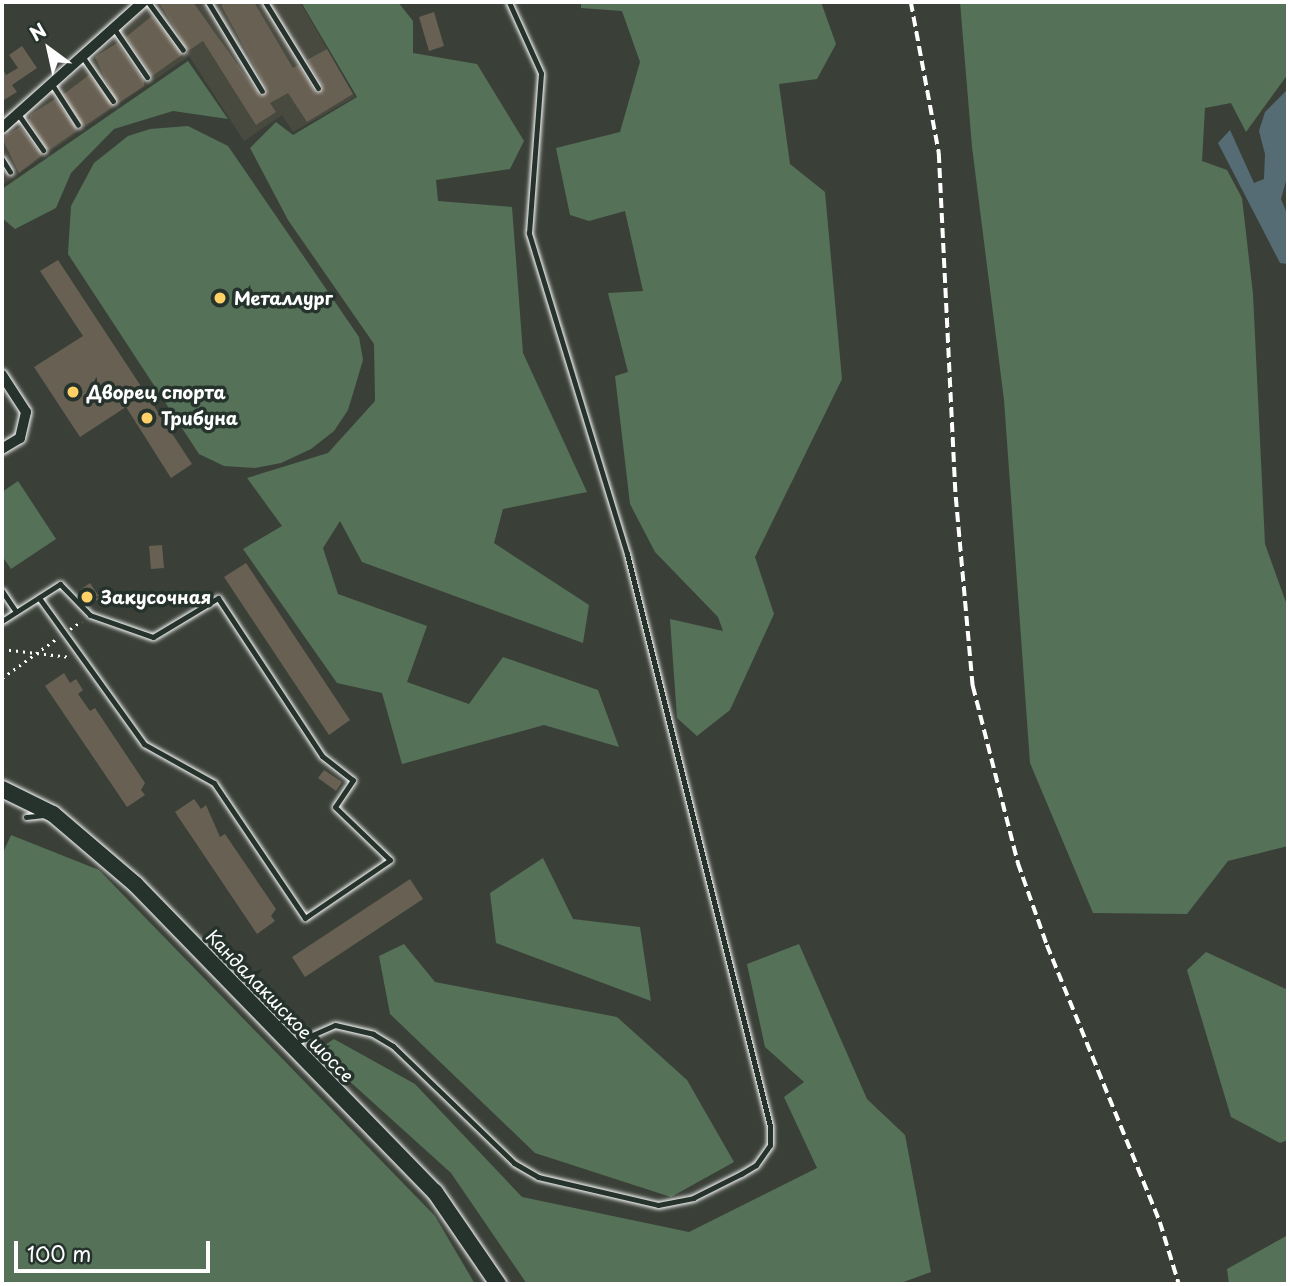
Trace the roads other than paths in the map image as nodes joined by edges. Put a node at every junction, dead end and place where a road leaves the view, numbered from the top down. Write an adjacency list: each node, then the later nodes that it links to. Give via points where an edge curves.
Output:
1 (146, 2): 5 (street); 6 (lane)
2 (208, 2): 11 (lane)
3 (265, 2): 10 (lane)
4 (509, 2): 28 (lane, via 541,73 529,233 627,554 770,1126 770,1145 756,1164 741,1174 693,1198 658,1205 538,1177 526,1170 393,1046 373,1034 335,1025)
5 (116, 30): 7 (street); 8 (lane)
6 (183, 50)
7 (84, 59): 9 (street); 12 (lane)
8 (147, 77)
9 (52, 86): 13 (street); 14 (lane)
10 (318, 88)
11 (262, 92)
12 (113, 101)
13 (18, 114): 15 (street); 16 (lane)
14 (78, 125)
15 (2, 128)
16 (43, 150)
17 (2, 159): 18 (lane)
18 (10, 172)
19 (2, 375): 20 (street, via 26,412 20,438)
20 (2, 449)
21 (2, 591): 23 (lane)
22 (39, 598): 22 (lane, via 60,584 90,615 153,637 218,598 322,756 353,780 335,807 390,860 305,918 214,783 144,744); 23 (lane)
23 (16, 612): 24 (lane)
24 (2, 621)
25 (2, 789): 26 (main road, Кандалакшское шоссе)
26 (53, 814): 27 (lane); 28 (main road, Кандалакшское шоссе, via 136,885)
27 (26, 817)
28 (291, 1044): 29 (main road, Кандалакшское шоссе, via 435,1192)
29 (498, 1284)

